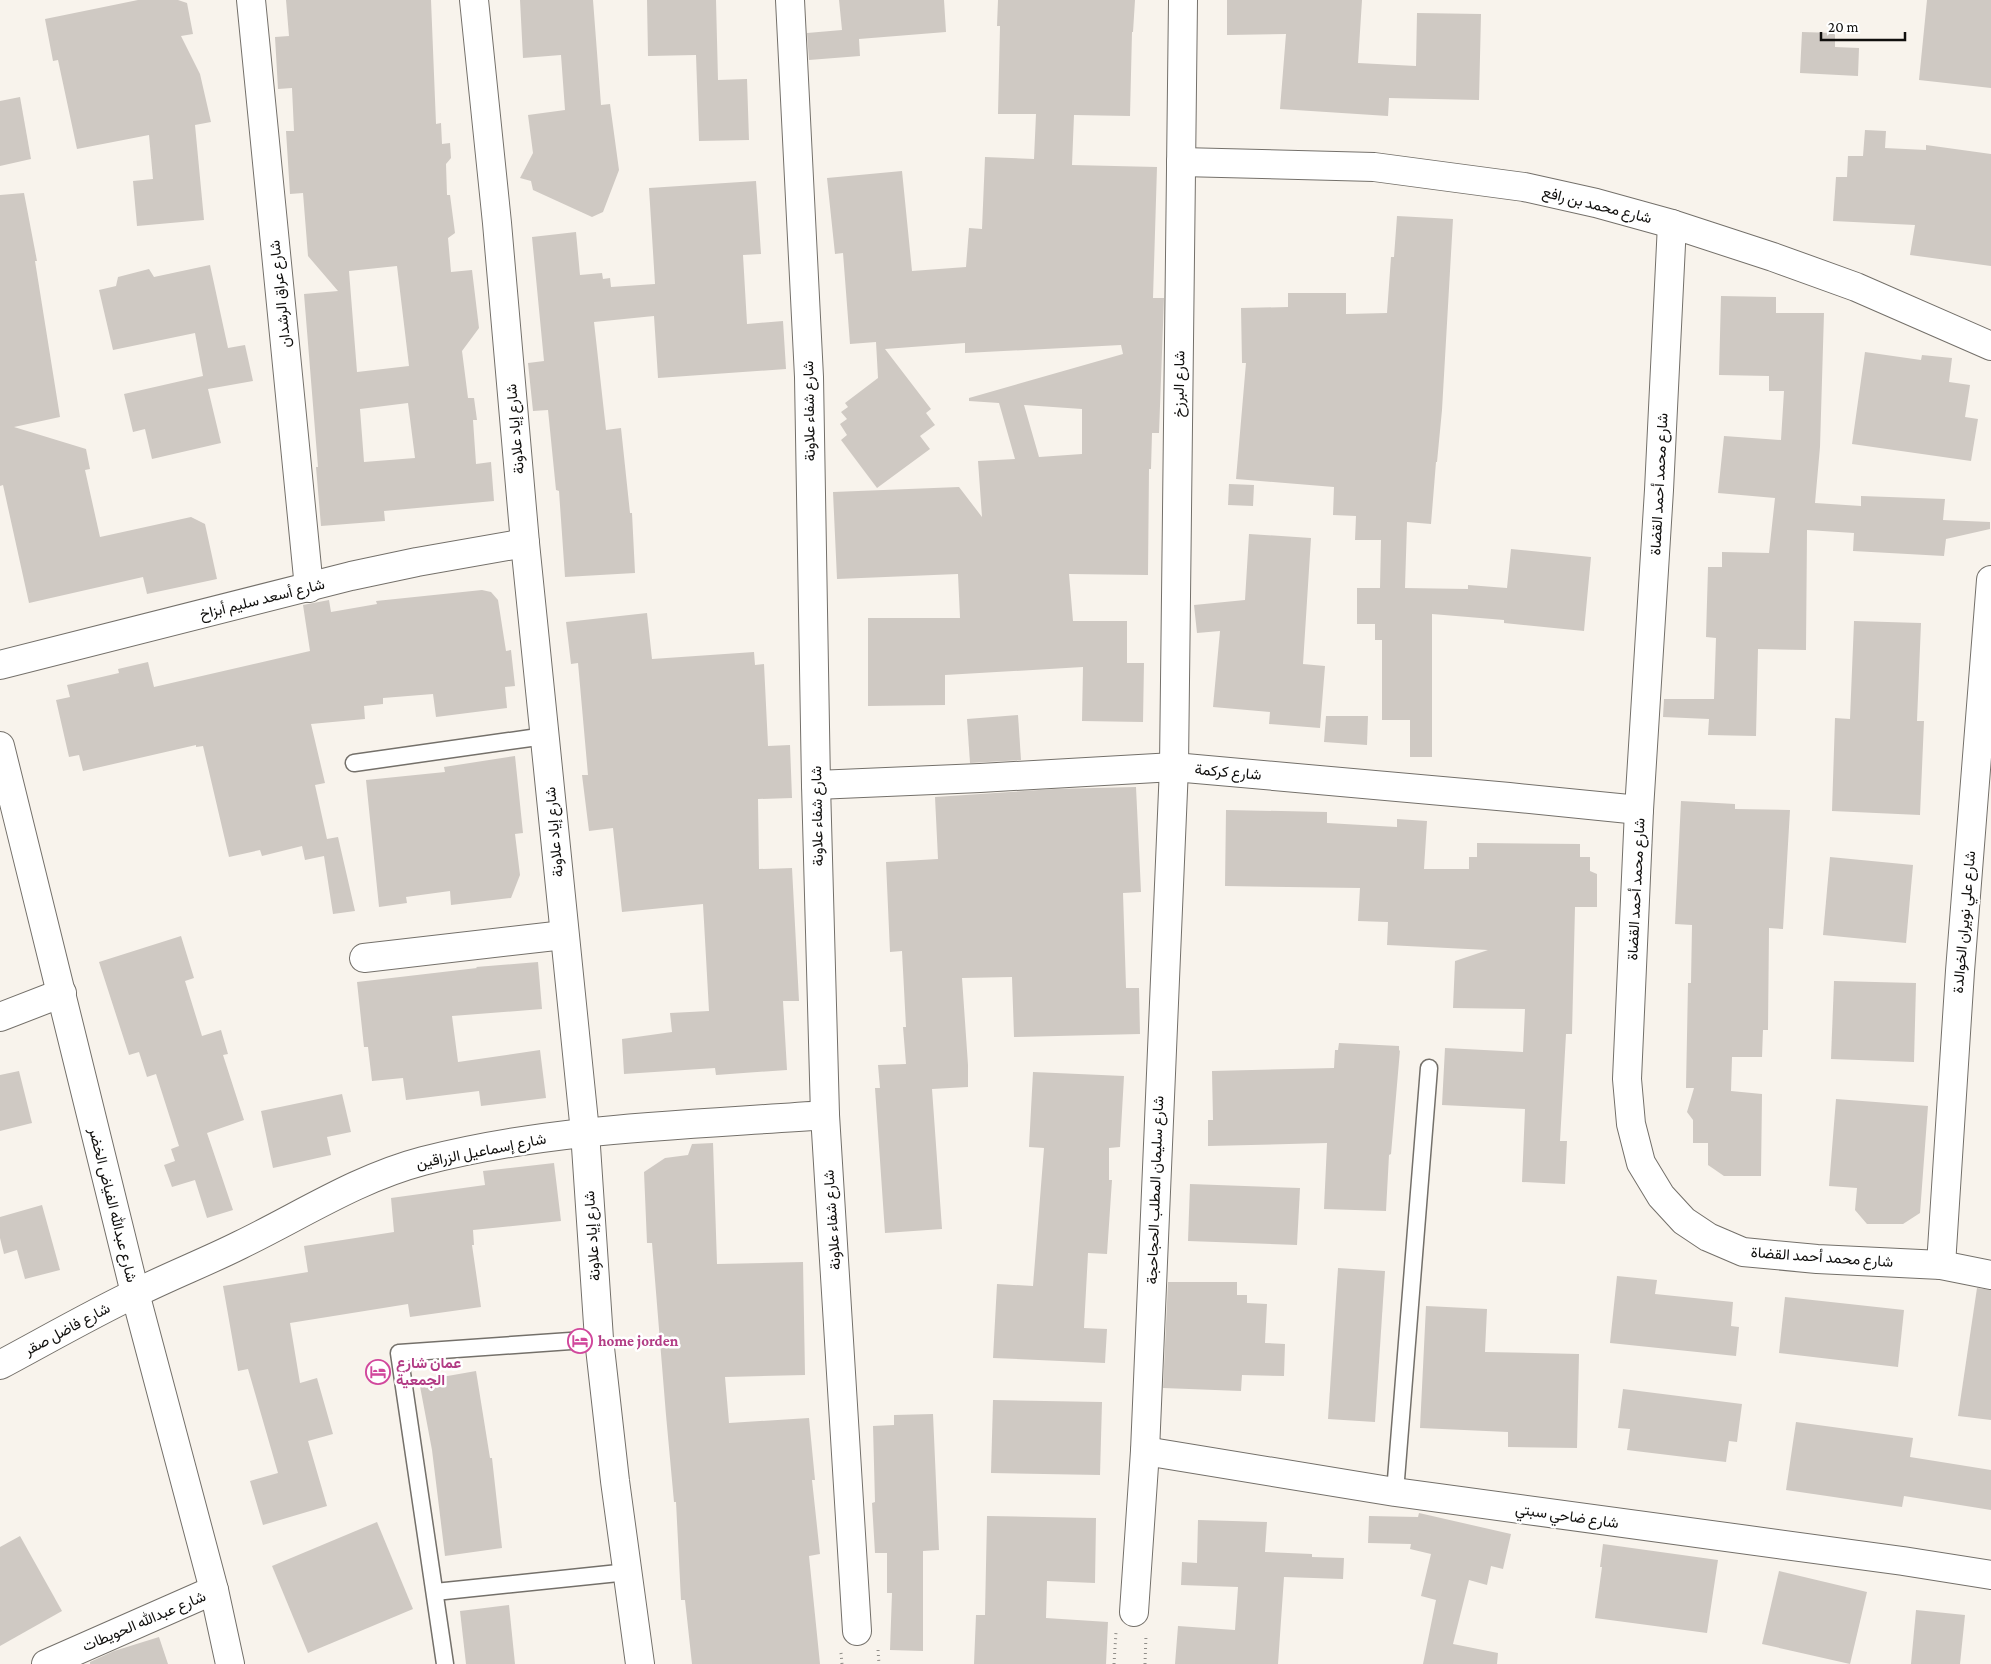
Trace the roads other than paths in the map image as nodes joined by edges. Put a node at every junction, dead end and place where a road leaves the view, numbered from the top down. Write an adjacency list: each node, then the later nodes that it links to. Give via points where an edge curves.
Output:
1 (251, 0): 10 (street, شارع عراق الرشدان)
2 (474, 0): 8 (street, شارع إياد علاونة)
3 (790, 0): 17 (street, شارع شفاء علاونة, via 809,377)
4 (1183, 0): 5 (street, شارع البرزخ)
5 (1182, 162): 6 (street, شارع محمد بن رافع, via 1383,168 1524,187); 16 (street, شارع البرزخ)
6 (1672, 224): 7 (street, شارع محمد بن رافع, via 1856,287); 18 (street, شارع محمد أحمد القضاة)
7 (1991, 346)
8 (525, 543): 10 (street, شارع أسعد سليم أبزاخ, via 417,562); 12 (street, شارع إياد علاونة)
9 (1991, 580): 14 (street, شارع علي نويران الخوالدة)
10 (309, 588): 11 (street, شارع أسعد سليم أبزاخ)
11 (0, 665)
12 (545, 736): 15 (lane); 19 (street, شارع إياد علاونة)
13 (0, 746): 21 (street, شارع عبدالله الفياض الخضر)
14 (1983, 755): 26 (street, شارع علي نويران الخوالدة)
15 (354, 763)
16 (1174, 767): 17 (street, شارع كركمة); 18 (street, شارع كركمة); 31 (street, شارع سليمان المطلب الحجاحجة)
17 (816, 785): 24 (street, شارع شفاء علاونة)
18 (1639, 810): 26 (street, شارع محمد أحمد القضاة, via 1627,1080 1631,1124 1641,1163 1661,1196 1684,1221 1708,1237 1743,1252)
19 (564, 935): 20 (street); 25 (street, شارع إياد علاونة)
20 (364, 958)
21 (62, 992): 22 (street); 28 (street, شارع عبدالله الفياض الخضر)
22 (0, 1017)
23 (1429, 1068): 32 (lane)
24 (825, 1115): 25 (street, شارع إسماعيل الزراقين); 38 (street, شارع شفاء علاونة)
25 (585, 1132): 28 (street, شارع إسماعيل الزراقين, via 480,1148 388,1172); 29 (street, شارع إياد علاونة)
26 (1941, 1265): 27 (street, شارع محمد أحمد القضاة)
27 (1991, 1275)
28 (135, 1293): 30 (street, شارع فاضل صقر); 35 (street, شارع عبدالله الفياض الخضر)
29 (599, 1339): 33 (street, شارع إياد علاونة); 36 (lane, via 399,1353)
30 (0, 1365)
31 (1145, 1452): 32 (street, شارع ضاحي سبتي); 37 (street, شارع سليمان المطلب الحجاحجة)
32 (1395, 1492): 34 (street, شارع ضاحي سبتي)
33 (628, 1572): 36 (lane); 42 (street, شارع إياد علاونة)
34 (1991, 1575)
35 (214, 1590): 39 (street, شارع عبدالله الحويطات); 40 (street, شارع عبدالله الفياض الخضر)
36 (435, 1592): 41 (lane)
37 (1132, 1624)
38 (858, 1643)
39 (46, 1664)
40 (230, 1664)
41 (445, 1664)
42 (640, 1664)

